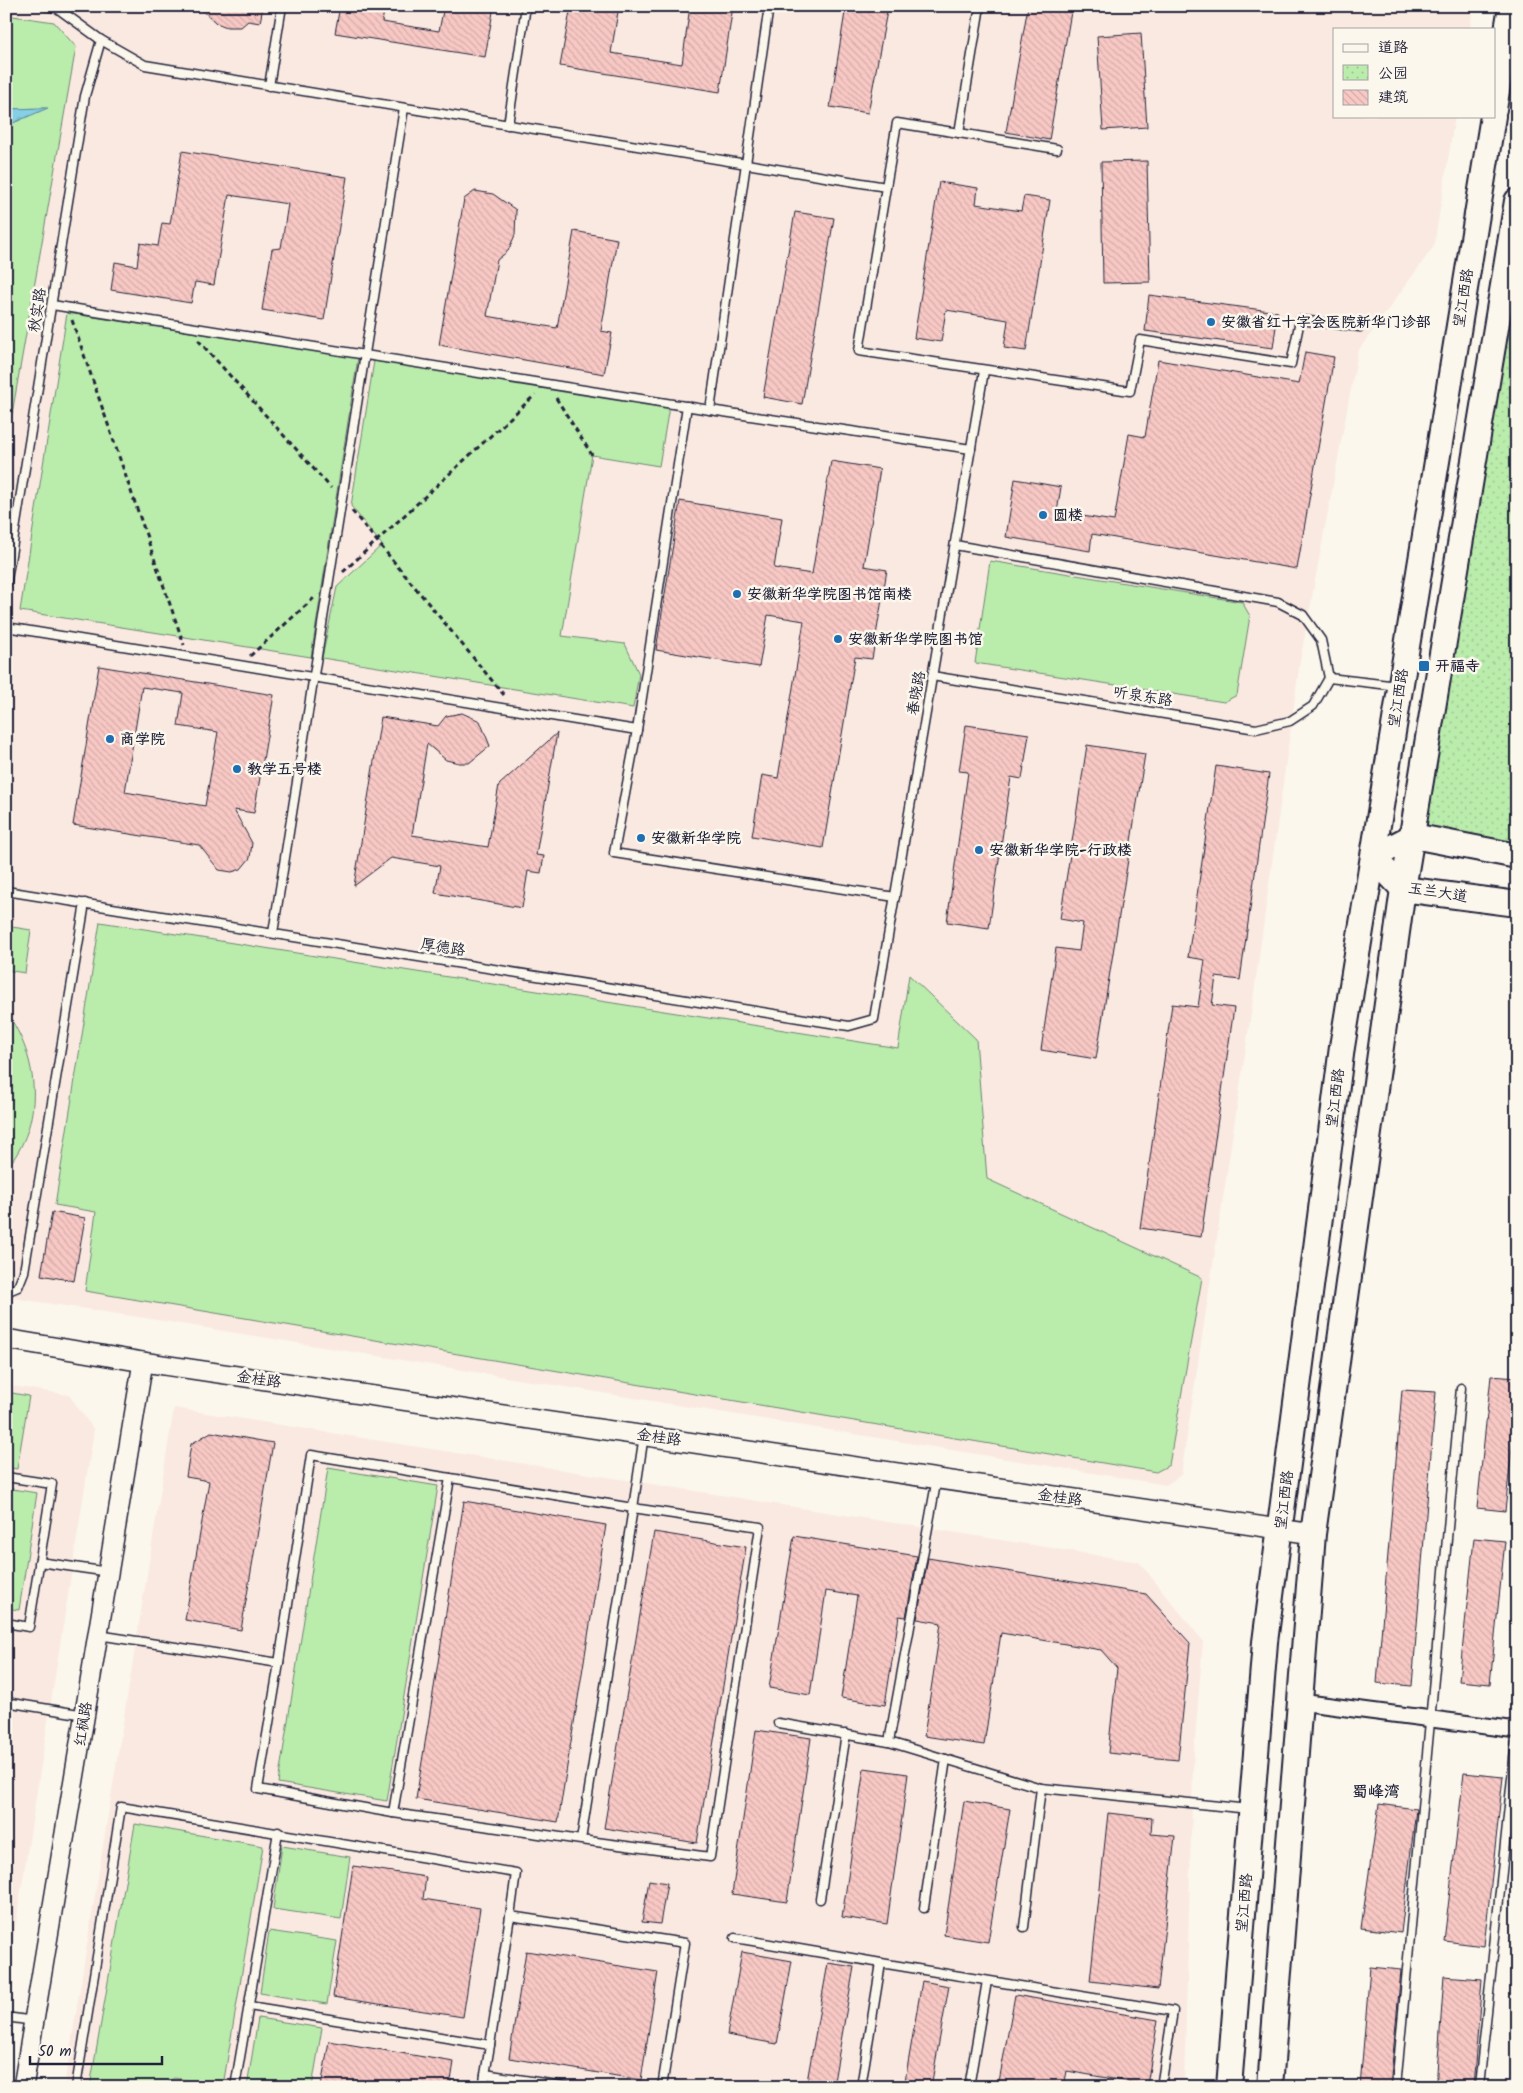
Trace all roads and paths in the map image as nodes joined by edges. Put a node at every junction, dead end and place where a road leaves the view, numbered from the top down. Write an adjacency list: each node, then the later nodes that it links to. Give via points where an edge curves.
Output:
1 (48, 6): 7 (lane, via 57,8)
2 (282, 6): 8 (lane)
3 (526, 6): 12 (lane)
4 (769, 6): 15 (lane)
5 (980, 6): 13 (lane)
6 (1511, 6): 9 (main road)
7 (101, 40): 8 (lane, via 145,65); 18 (lane, 秋实路, via 85,96)
8 (269, 86): 10 (lane)
9 (1496, 98)
10 (404, 108): 12 (lane); 22 (lane)
11 (1493, 118): 40 (main road, 望江西路)
12 (508, 125): 15 (lane)
13 (959, 132): 14 (lane); 16 (lane, via 897,123)
14 (1058, 149)
15 (746, 163): 16 (lane); 26 (lane)
16 (886, 187): 23 (lane, via 859,351)
17 (1517, 201): 43 (main road)
18 (52, 304): 19 (lane); 33 (lane, 秋实路)
19 (68, 307): 20 (lane); 35 (path)
20 (185, 326): 22 (lane); 29 (path)
21 (1360, 328): 23 (lane, via 1300,320 1291,364 1140,340 1130,391)
22 (365, 355): 24 (lane); 29 (lane)
23 (984, 371): 27 (lane, 春晓路)
24 (547, 384): 25 (lane); 28 (path); 30 (path)
25 (687, 406): 26 (lane); 42 (lane)
26 (710, 410): 27 (lane)
27 (971, 449): 31 (lane, 春晓路)
28 (592, 455)
29 (342, 499): 30 (path); 32 (lane)
30 (376, 541): 32 (path); 41 (path)
31 (955, 545): 38 (lane, 春晓路); 39 (lane, via 1278,602 1303,615 1321,640)
32 (328, 585): 36 (path); 37 (lane)
33 (6, 586)
34 (6, 627): 35 (lane)
35 (188, 655): 36 (lane)
36 (241, 664): 37 (lane)
37 (314, 675): 41 (lane); 51 (lane)
38 (932, 676): 39 (lane, 听泉东路, via 1256,729 1290,721 1313,706); 48 (lane, 春晓路)
39 (1329, 678): 40 (lane)
40 (1400, 687): 45 (main road, 望江西路)
41 (515, 709): 42 (lane)
42 (637, 730): 48 (lane, via 614,853)
43 (1413, 836): 44 (main road); 45 (main road); 46 (main road)
44 (1517, 856)
45 (1372, 857): 46 (main road, 玉兰大道); 62 (main road, 望江西路, via 1342,1047)
46 (1403, 889): 50 (main road, 玉兰大道); 63 (main road)
47 (6, 890): 49 (lane, 厚德路)
48 (895, 897): 52 (lane, 春晓路)
49 (84, 903): 51 (lane, 厚德路); 53 (lane, via 24,1272 18,1287)
50 (1517, 904)
51 (272, 933): 52 (lane, 厚德路, via 849,1026)
52 (874, 1019)
53 (6, 1292)
54 (6, 1339): 55 (street, 金桂路)
55 (143, 1362): 57 (street, 金桂路); 65 (street, 红枫路)
56 (1461, 1388): 72 (lane)
57 (644, 1435): 60 (street, 金桂路); 61 (lane)
58 (6, 1476): 64 (lane, via 52,1484)
59 (450, 1478): 61 (lane); 68 (lane, via 312,1455); 80 (lane)
60 (937, 1478): 62 (street, 金桂路); 76 (lane)
61 (633, 1508): 82 (lane); 82 (lane, via 760,1527 710,1857)
62 (1280, 1529): 63 (street, 金桂路); 79 (main road, 望江西路, via 1265,1642)
63 (1313, 1534): 70 (main road)
64 (39, 1562): 65 (lane); 66 (lane, via 29,1627)
65 (109, 1572): 67 (street, 红枫路)
66 (6, 1623)
67 (98, 1635): 68 (lane); 71 (street, 红枫路)
68 (280, 1663): 80 (lane, via 258,1790)
69 (6, 1702): 71 (lane)
70 (1300, 1702): 72 (street); 105 (main road)
71 (85, 1715): 92 (street, 红枫路)
72 (1429, 1719): 74 (street); 106 (lane)
73 (778, 1723): 75 (lane)
74 (1517, 1731): 107 (lane)
75 (846, 1734): 76 (lane); 83 (lane)
76 (889, 1742): 77 (lane)
77 (946, 1759): 78 (lane); 84 (lane)
78 (1041, 1788): 79 (lane); 86 (lane)
79 (1252, 1809): 104 (main road, 望江西路)
80 (393, 1813): 82 (lane)
81 (278, 1832): 85 (lane, via 516,1873); 90 (lane); 96 (lane, via 120,1807)
82 (581, 1840)
83 (820, 1898)
84 (924, 1908)
85 (510, 1916): 93 (lane); 100 (lane, via 685,1943)
86 (1024, 1927)
87 (735, 1938): 88 (lane)
88 (881, 1963): 89 (lane); 101 (lane)
89 (987, 1981): 102 (lane); 103 (lane, via 1173,2011)
90 (249, 2006): 93 (lane); 97 (lane)
91 (6, 2016): 92 (lane)
92 (34, 2021): 95 (street, 红枫路)
93 (490, 2044): 94 (lane)
94 (485, 2074): 98 (lane); 99 (lane)
95 (23, 2087)
96 (76, 2087)
97 (235, 2087)
98 (483, 2087)
99 (570, 2087)
100 (662, 2087)
101 (861, 2087)
102 (969, 2087)
103 (1161, 2087)
104 (1229, 2087)
105 (1270, 2087)
106 (1396, 2087)
107 (1479, 2087)

